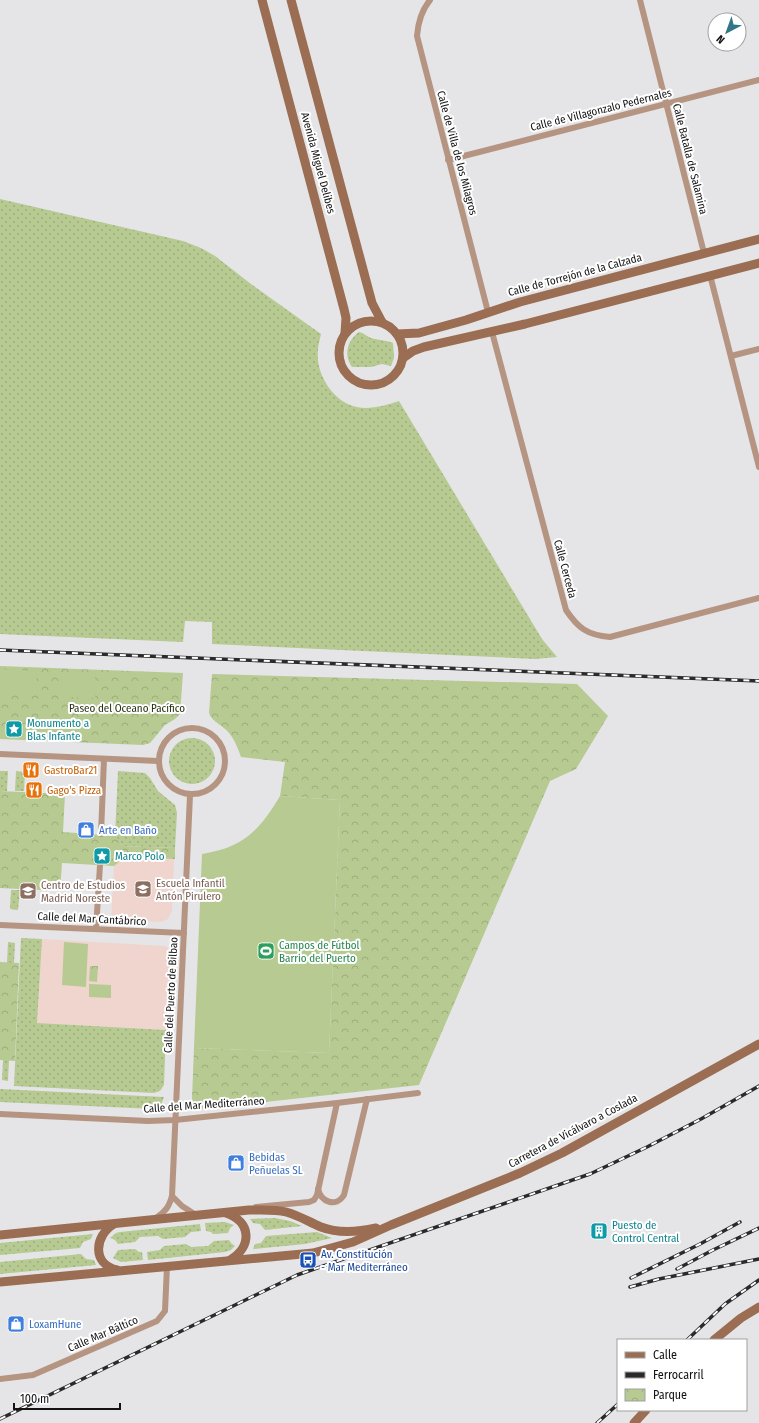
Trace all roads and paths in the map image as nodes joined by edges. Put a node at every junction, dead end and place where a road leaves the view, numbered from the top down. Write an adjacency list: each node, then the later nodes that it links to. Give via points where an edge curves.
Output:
1 (262, 0): 15 (main road, Avenida Miguel Delibes, via 344,309)
2 (291, 0): 13 (main road, Avenida Miguel Delibes, via 372,302)
3 (430, 0): 7 (street, Calle de Villa de los Milagros, via 422,11 417,36)
4 (640, 0): 6 (street, Calle Batalla de Salamina)
5 (759, 80): 6 (street, Calle de Villagonzalo Pedernales)
6 (666, 104): 7 (street, Calle de Villagonzalo Pedernales); 9 (street, Calle Batalla de Salamina)
7 (448, 160): 12 (street, Calle de Villa de los Milagros)
8 (759, 239): 9 (main road, Calle de Torrejón de la Calzada)
9 (704, 253): 12 (main road, Calle de Torrejón de la Calzada)
10 (759, 263): 11 (main road)
11 (710, 275): 14 (main road); 18 (street)
12 (488, 312): 16 (main road, Calle de Torrejón de la Calzada, via 419,333)
13 (382, 322): 15 (main road, via 366,320 354,325); 16 (main road)
14 (492, 332): 19 (main road, via 424,347); 21 (street, Calle Cerceda, via 566,610 574,621 584,630 597,636 610,637)
15 (345, 333): 19 (main road, via 338,353 345,373 353,380 374,385 384,382 393,376)
16 (397, 334): 19 (main road, via 402,345)
17 (759, 349): 18 (street)
18 (731, 356): 20 (street)
19 (403, 358)
20 (759, 467)
21 (759, 598)
22 (0, 754): 23 (street)
23 (104, 759): 24 (street); 26 (street)
24 (158, 761): 25 (street, via 161,774 168,784 178,792); 25 (street, via 166,740 178,731 193,728 214,736 225,755 222,776 209,790)
25 (190, 795): 30 (street, Calle del Puerto de Bilbao)
26 (101, 834)
27 (100, 865): 29 (street)
28 (0, 925): 29 (street, Calle del Mar Cantábrico)
29 (96, 930): 30 (street, Calle del Mar Cantábrico)
30 (184, 933): 36 (street, Calle del Puerto de Bilbao)
31 (759, 1044): 44 (main road, Carretera de Vicálvaro a Coslada, via 562,1153 520,1173)
32 (418, 1093): 33 (street, Calle del Mar Mediterráneo)
33 (367, 1099): 34 (street, Calle del Mar Mediterráneo); 37 (street, via 344,1195 339,1201 330,1202 323,1199)
34 (337, 1103): 36 (street, Calle del Mar Mediterráneo); 37 (street)
35 (0, 1114): 36 (street, Calle del Mar Mediterráneo)
36 (175, 1120): 38 (street, Calle del Puerto de Bilbao)
37 (318, 1189): 39 (street, via 316,1198 310,1201 262,1206)
38 (172, 1196): 41 (street); 42 (street, Calle del Puerto de Bilbao, via 165,1212)
39 (249, 1210): 40 (main road); 44 (main road, via 282,1211 342,1232)
40 (226, 1213): 41 (main road); 46 (main road, via 242,1223 246,1235 244,1248)
41 (197, 1216): 42 (main road)
42 (153, 1220): 43 (main road)
43 (115, 1224): 45 (main road); 48 (main road, via 102,1234 98,1249 103,1261 113,1269)
44 (391, 1225): 46 (main road, via 354,1242 320,1252)
45 (0, 1235)
46 (228, 1261): 47 (main road)
47 (167, 1266): 48 (main road); 52 (street, Calle Mar Báltico, via 165,1311 157,1321 33,1375)
48 (119, 1270): 49 (main road)
49 (0, 1282)
50 (759, 1307): 51 (main road)
51 (715, 1339)
52 (0, 1379)
53 (645, 1411): 54 (main road)
54 (634, 1423)

